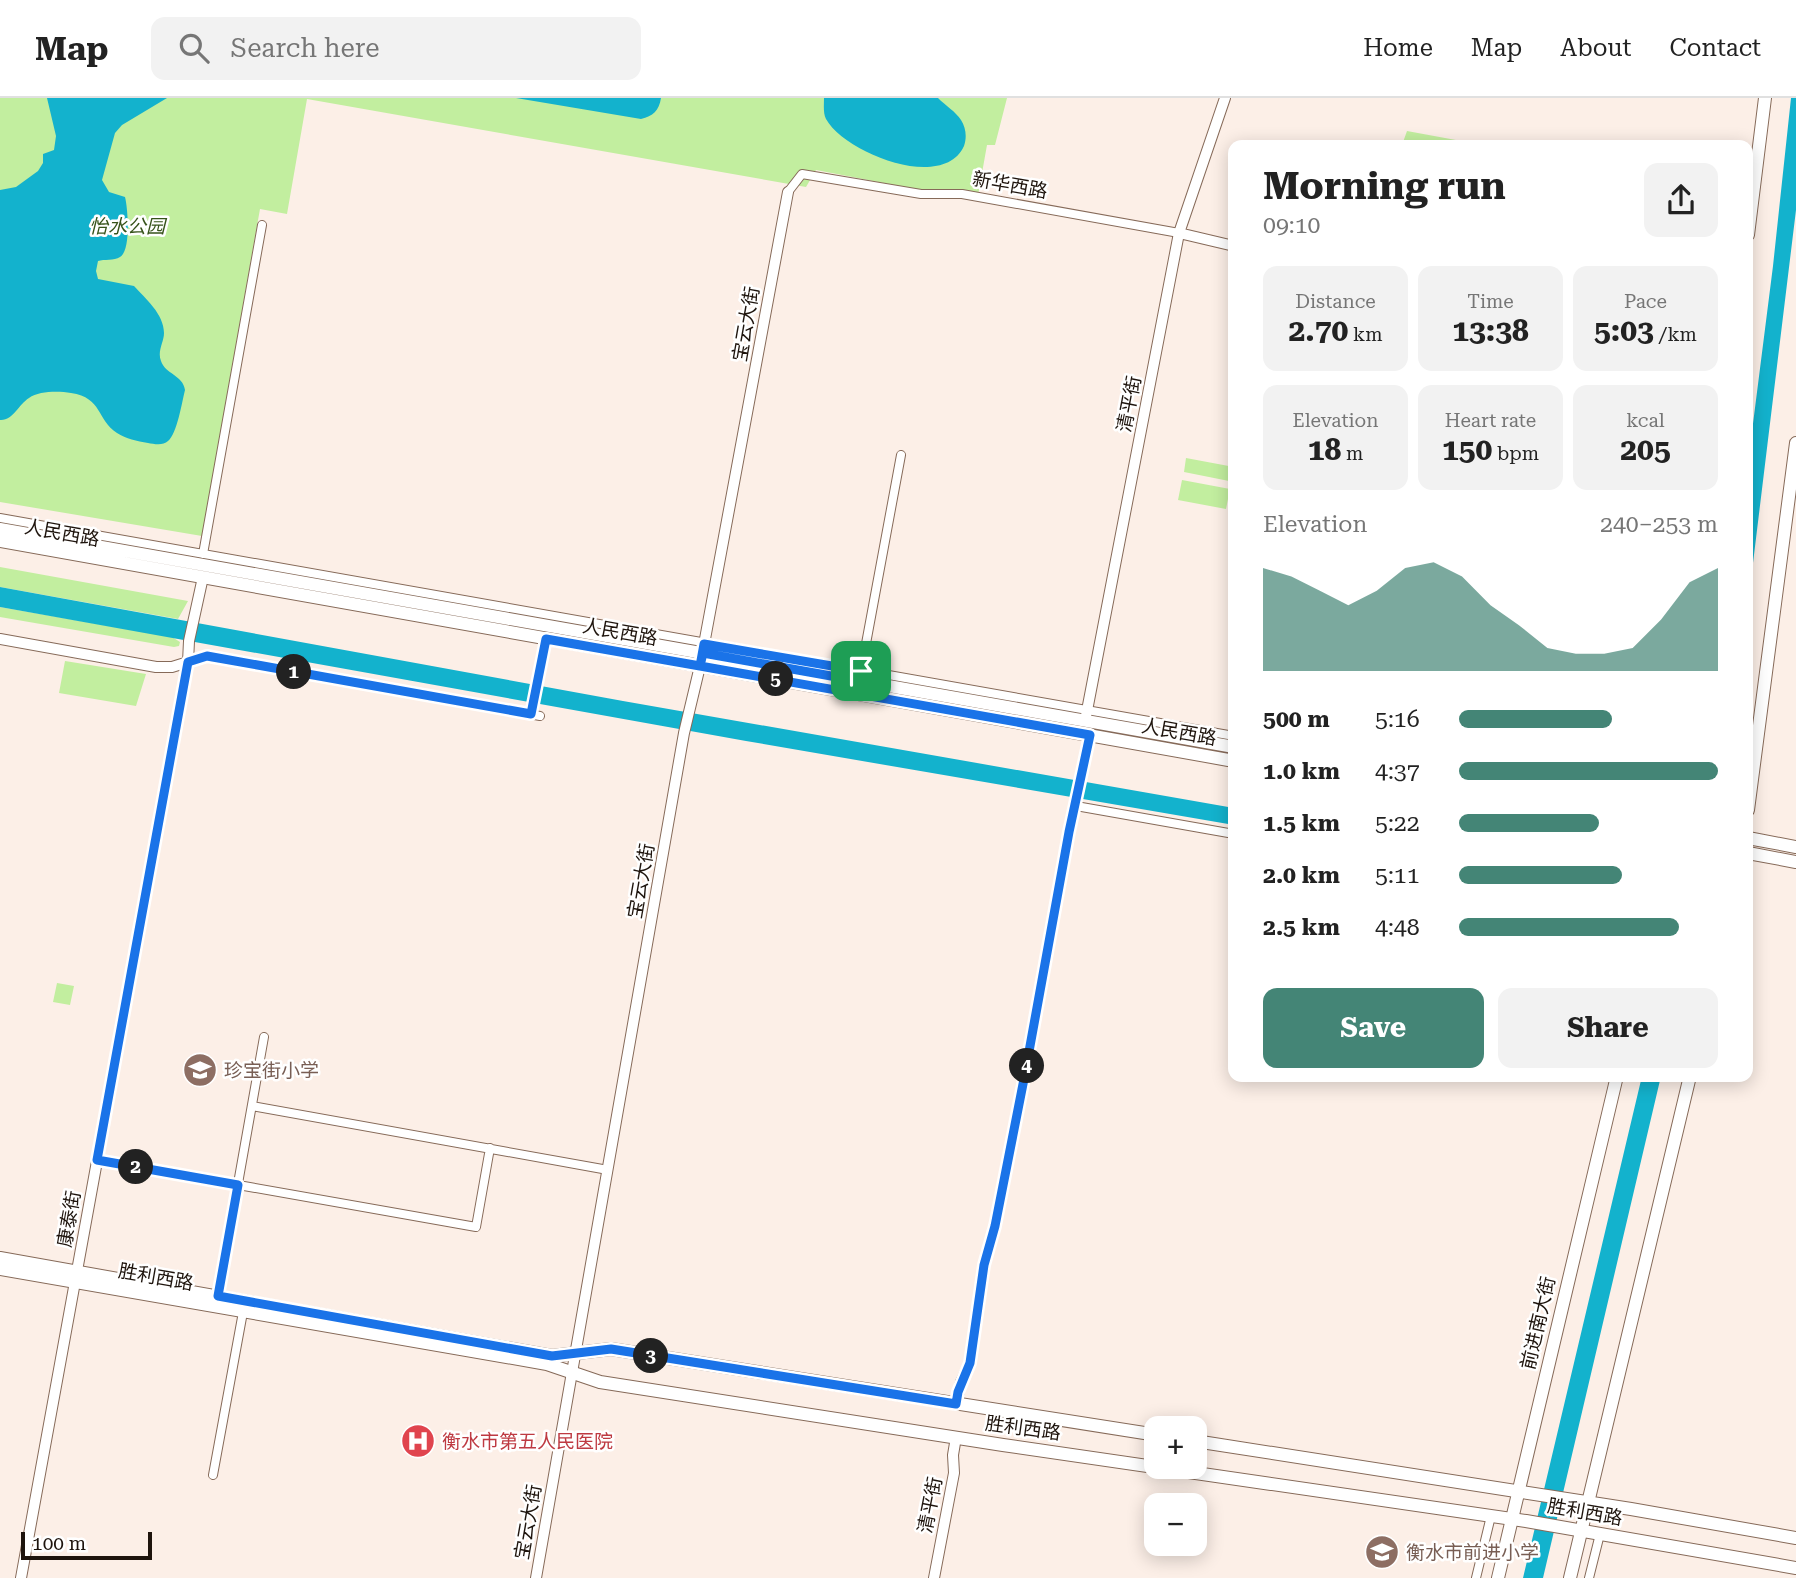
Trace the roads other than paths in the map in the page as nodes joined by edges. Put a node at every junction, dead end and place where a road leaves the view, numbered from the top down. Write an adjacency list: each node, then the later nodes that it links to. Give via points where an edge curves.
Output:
1 (1226, 98): 6 (street, 清平街)
2 (1765, 98): 4 (main road)
3 (788, 192): 6 (street, 新华西路, via 803,174 921,194 962,194); 17 (street, 宝云大街)
4 (1753, 195)
5 (262, 225): 13 (street)
6 (1180, 233): 7 (street, 新华西路); 20 (street, 清平街)
7 (1228, 245)
8 (1796, 443): 25 (main road)
9 (901, 455): 19 (street)
10 (0, 519): 13 (street)
11 (0, 529): 17 (main road, 人民西路)
12 (0, 541): 14 (main road, 人民西路)
13 (203, 554): 17 (street)
14 (203, 577): 16 (main road, 人民西路); 18 (street, 康泰街)
15 (0, 639): 18 (street, via 156,667)
16 (546, 639): 17 (main road, 人民西路); 18 (street, via 535,712 207,656)
17 (703, 654): 19 (main road, 人民西路); 21 (main road, 人民西路); 38 (street, 宝云大街, via 684,733)
18 (188, 662): 37 (street, 康泰街)
19 (860, 676): 20 (main road, 人民西路)
20 (1086, 716): 22 (street); 23 (main road, 人民西路)
21 (1090, 735): 24 (main road, 人民西路); 26 (street)
22 (1228, 735)
23 (1228, 746)
24 (1228, 760)
25 (1753, 772)
26 (1076, 803): 27 (street); 47 (street, via 984,1265 970,1363)
27 (1228, 833)
28 (1753, 839): 29 (main road)
29 (1796, 847)
30 (1753, 854): 31 (main road)
31 (1796, 862)
32 (264, 1037): 35 (street)
33 (1616, 1082): 52 (main road, 前进南大街)
34 (1689, 1082): 53 (main road)
35 (252, 1106): 36 (street); 39 (street)
36 (490, 1148): 38 (street); 39 (street, via 476,1227)
37 (97, 1160): 39 (street); 42 (street, 康泰街)
38 (608, 1170): 45 (street, 宝云大街)
39 (238, 1185): 43 (street)
40 (0, 1258): 42 (main road, 胜利西路)
41 (0, 1269): 42 (main road, 胜利西路)
42 (76, 1277): 43 (main road, 胜利西路); 44 (main road, 胜利西路); 60 (street, 康泰街)
43 (218, 1296): 45 (main road, 胜利西路, via 552,1356)
44 (243, 1311): 46 (main road, 胜利西路, via 547,1364); 51 (street)
45 (576, 1353): 46 (street, 宝云大街); 47 (main road, 胜利西路, via 611,1349)
46 (572, 1373): 49 (main road, 胜利西路, via 600,1382); 61 (street, 宝云大街)
47 (956, 1404): 48 (main road, 胜利西路)
48 (1144, 1433)
49 (956, 1437): 54 (main road, 胜利西路); 62 (street, 清平街, via 954,1474)
50 (1207, 1443): 52 (main road, 胜利西路)
51 (213, 1475)
52 (1524, 1492): 53 (main road, 胜利西路); 55 (main road, 前进南大街)
53 (1588, 1503): 56 (main road); 58 (main road, 胜利西路)
54 (1491, 1516): 55 (main road, 胜利西路); 63 (street)
55 (1511, 1519): 56 (main road, 胜利西路); 64 (main road, 前进南大街)
56 (1581, 1531): 57 (main road, 胜利西路); 65 (main road)
57 (1600, 1534): 59 (main road, 胜利西路); 66 (street)
58 (1796, 1538)
59 (1796, 1568)
60 (21, 1578)
61 (536, 1578)
62 (934, 1578)
63 (1476, 1578)
64 (1498, 1578)
65 (1570, 1578)
66 (1589, 1578)

